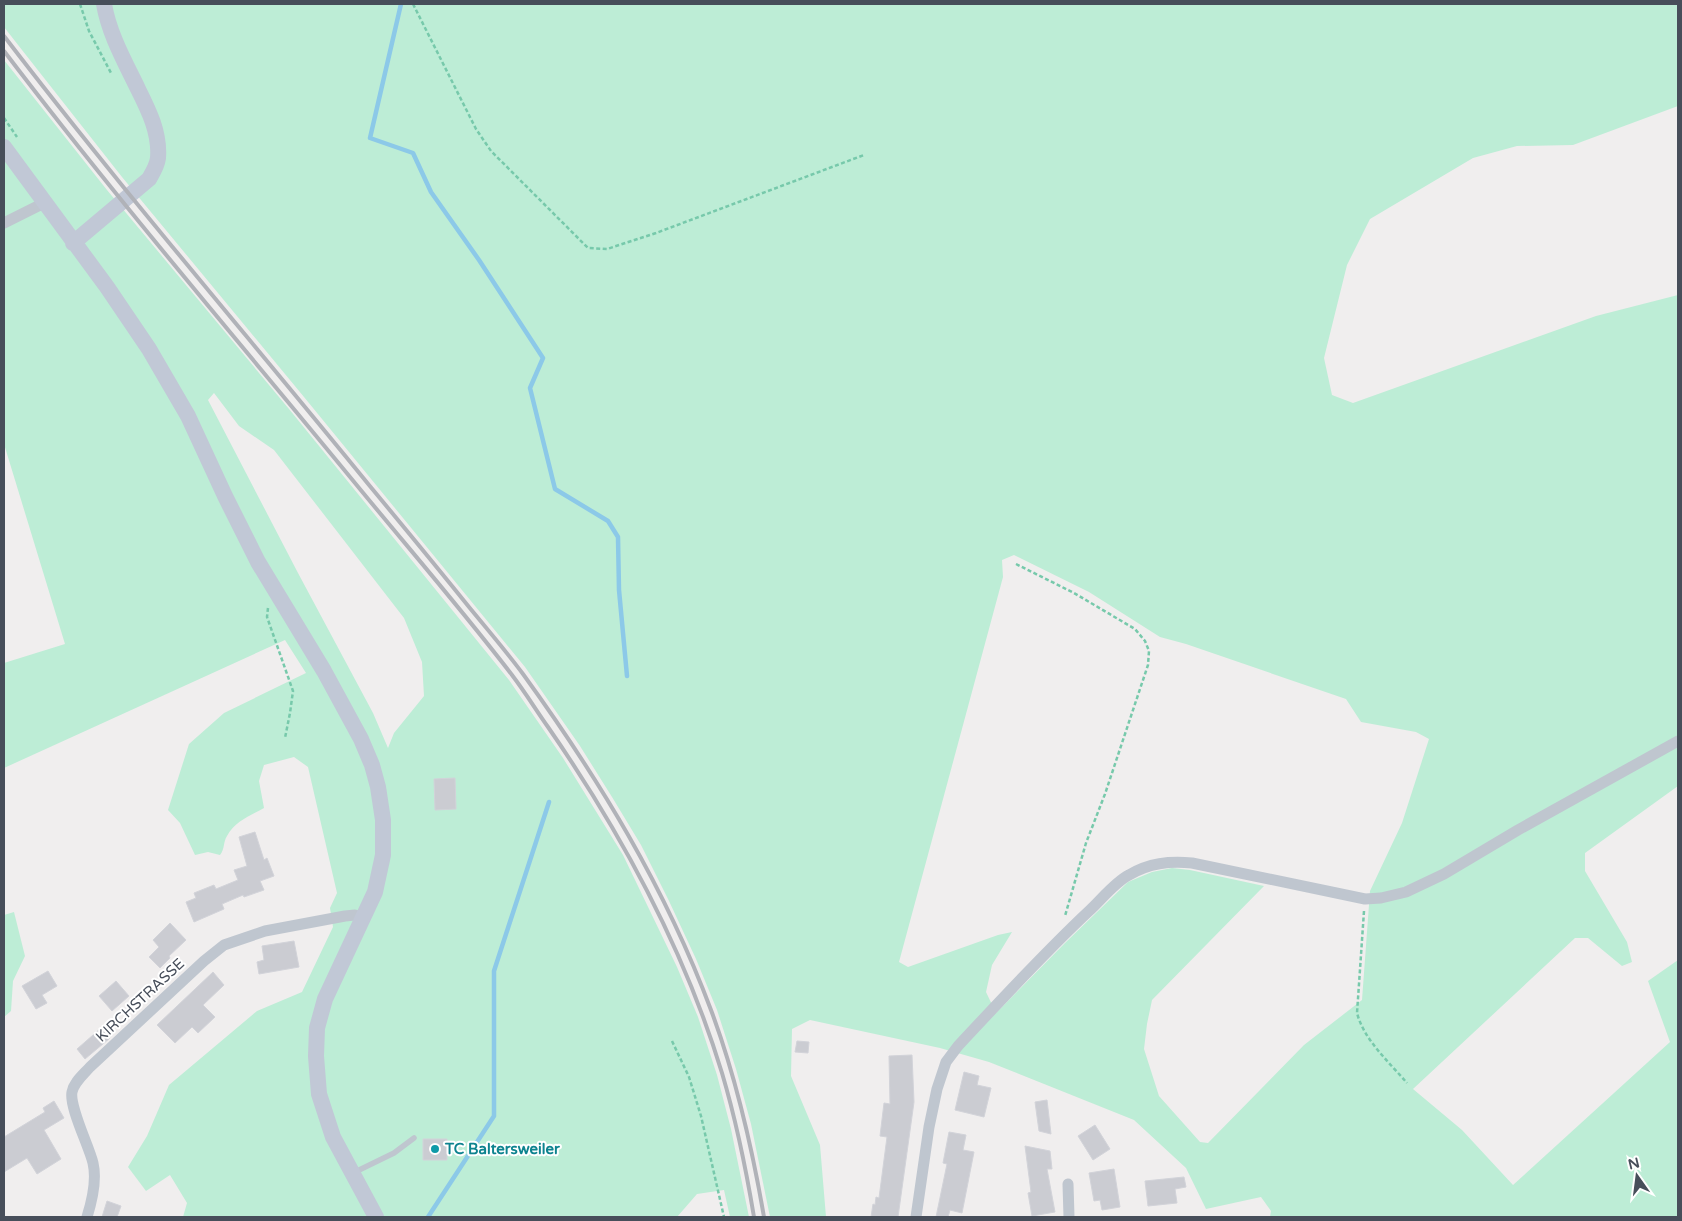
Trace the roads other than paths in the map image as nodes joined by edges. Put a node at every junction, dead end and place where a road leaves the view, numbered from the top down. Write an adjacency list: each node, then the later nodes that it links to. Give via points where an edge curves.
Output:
1 (104, 4): 5 (main road, via 116,43 151,116 158,159 149,179)
2 (4, 147): 3 (main road)
3 (44, 203): 4 (street); 5 (main road)
4 (4, 223)
5 (73, 243): 7 (main road, via 149,349 183,408 258,562 361,739 378,787 383,820 383,855 375,892)
6 (1678, 741): 13 (street, via 1444,874 1406,892 1365,899 1175,862 1155,864 1126,876 1064,934 946,1062 929,1127)
7 (364, 917): 9 (main road, via 325,999 317,1028 320,1094 334,1137); 11 (street, KIRCHSTRASSE, via 345,916 265,931 224,945 90,1067 74,1085 72,1094 94,1166 94,1184)
8 (414, 1138): 9 (lane)
9 (353, 1174): 12 (main road)
10 (1068, 1184): 14 (street)
11 (86, 1217)
12 (376, 1217)
13 (916, 1217)
14 (1069, 1217)

